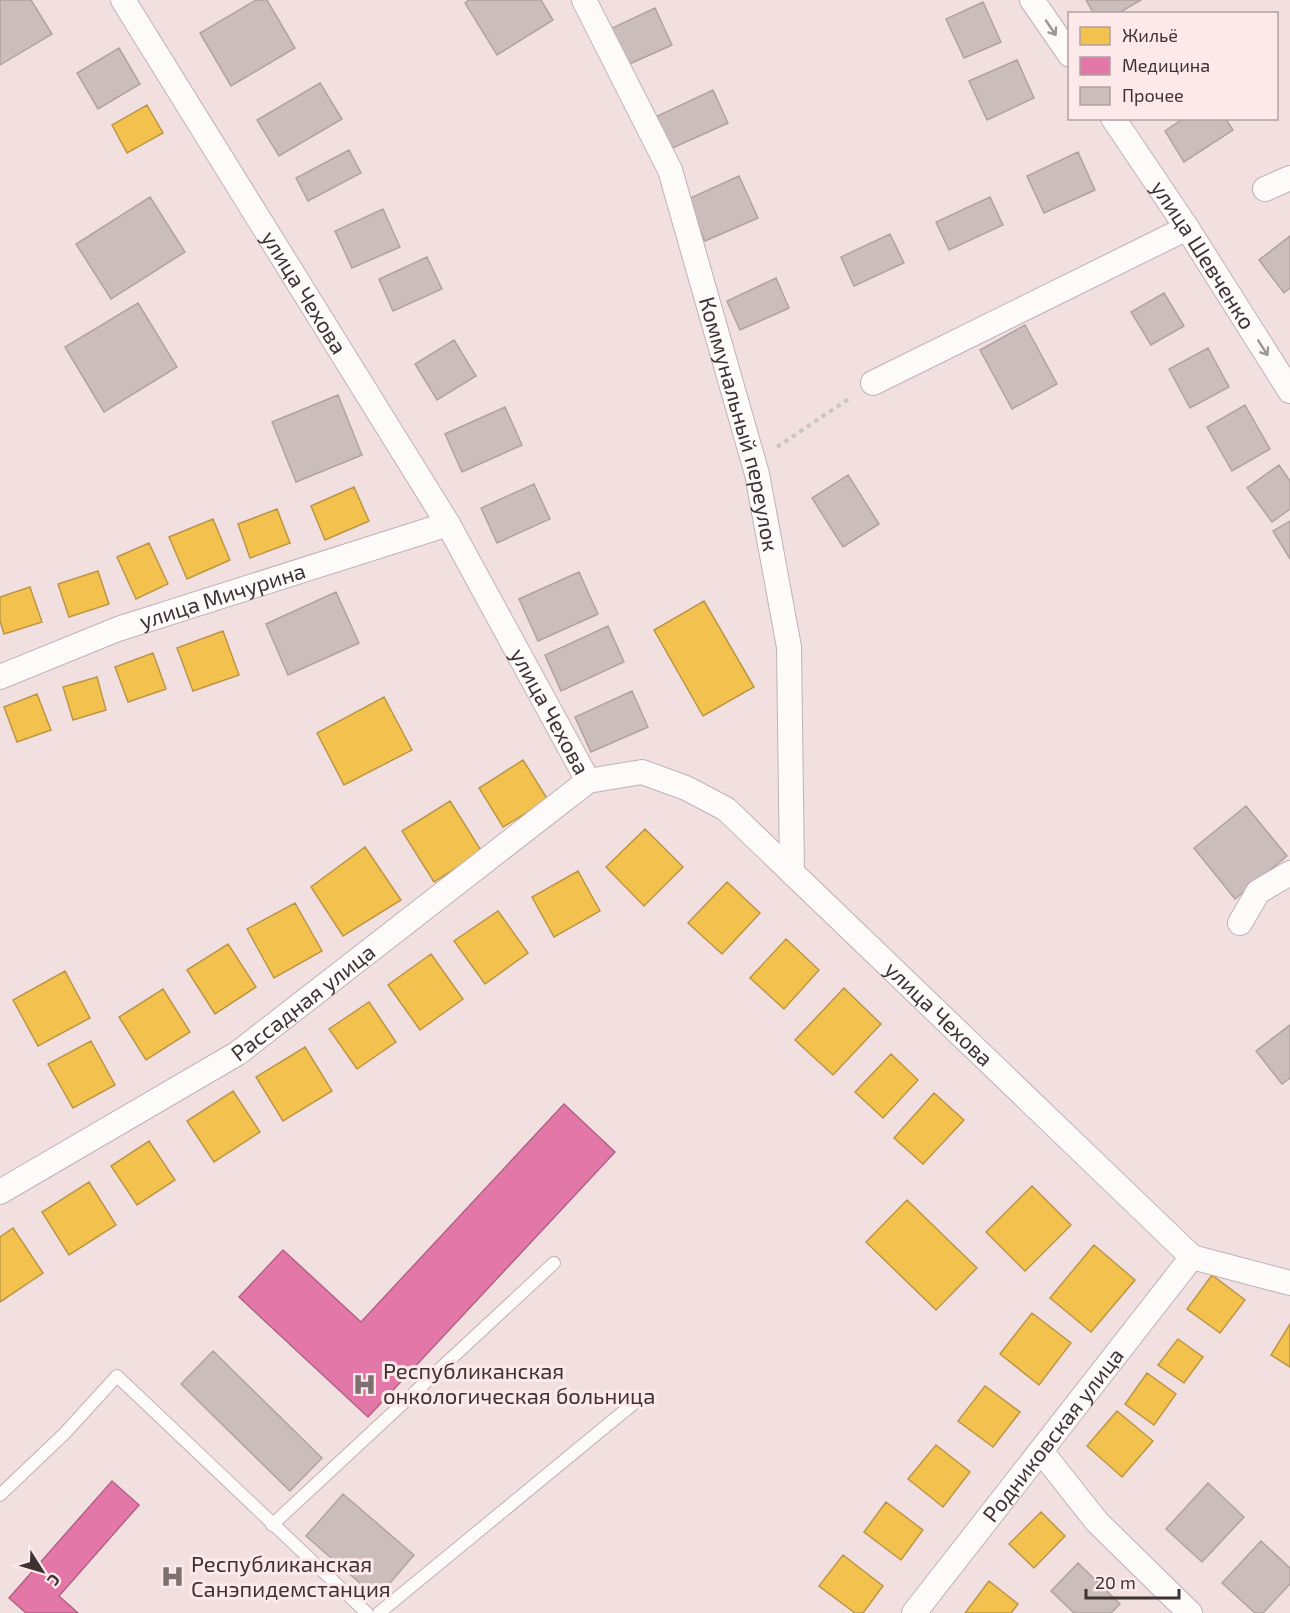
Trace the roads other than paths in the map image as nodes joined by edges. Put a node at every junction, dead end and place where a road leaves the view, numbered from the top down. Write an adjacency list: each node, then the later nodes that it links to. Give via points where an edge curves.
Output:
1 (123, 0): 11 (street, улица Чехова)
2 (584, 0): 14 (street, Коммунальный переулок, via 670,170 757,474 789,647)
3 (1032, 0): 4 (street, one-way to 4)
4 (1068, 52)
5 (1114, 120): 8 (street, улица Шевченко)
6 (1290, 178): 7 (street)
7 (1265, 189)
8 (1187, 228): 9 (street); 10 (street, улица Шевченко, one-way to 10)
9 (873, 383)
10 (1290, 391)
11 (448, 524): 12 (street, улица Мичурина, via 118,628); 13 (street, улица Чехова)
12 (0, 676)
13 (588, 781): 14 (street, улица Чехова, via 642,772 686,788 726,809); 17 (street, Рассадная улица, via 238,1053)
14 (792, 873): 18 (street, улица Чехова)
15 (1290, 873): 16 (street, via 1258,892)
16 (1240, 923)
17 (0, 1192)
18 (1192, 1257): 20 (street, улица Чехова); 22 (street, Родниковская улица)
19 (554, 1263): 24 (lane)
20 (1290, 1283)
21 (639, 1399): 26 (lane)
22 (1041, 1451): 27 (street, Родниковская улица); 28 (street, via 1097,1522)
23 (0, 1496): 24 (lane, via 117,1376)
24 (272, 1525): 25 (lane)
25 (367, 1613)
26 (379, 1613)
27 (914, 1613)
28 (1190, 1613)

